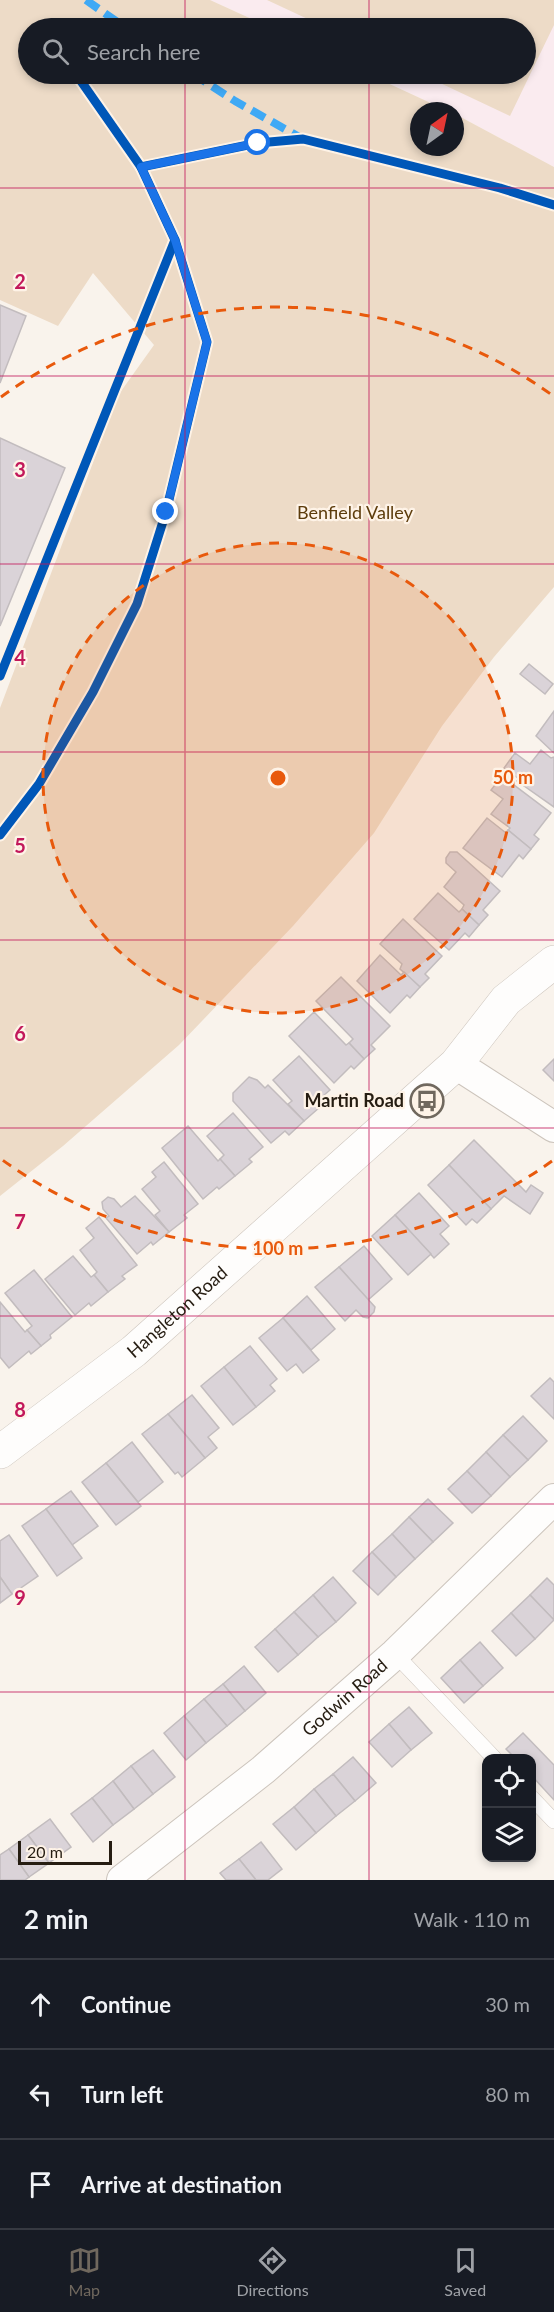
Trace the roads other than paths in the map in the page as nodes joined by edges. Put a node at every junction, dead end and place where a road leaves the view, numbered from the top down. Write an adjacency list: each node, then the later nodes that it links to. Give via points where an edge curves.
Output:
1 (554, 962): 2 (main road, Hangleton Road, via 506,1000)
2 (456, 1064): 3 (street); 4 (main road, Hangleton Road, via 134,1351)
3 (554, 1127)
4 (0, 1452)
5 (554, 1499): 6 (street, Godwin Road)
6 (394, 1654): 7 (lane); 10 (street, Godwin Road, via 263,1770)
7 (490, 1754)
8 (536, 1803): 9 (lane)
9 (554, 1821)
10 (122, 1880)

